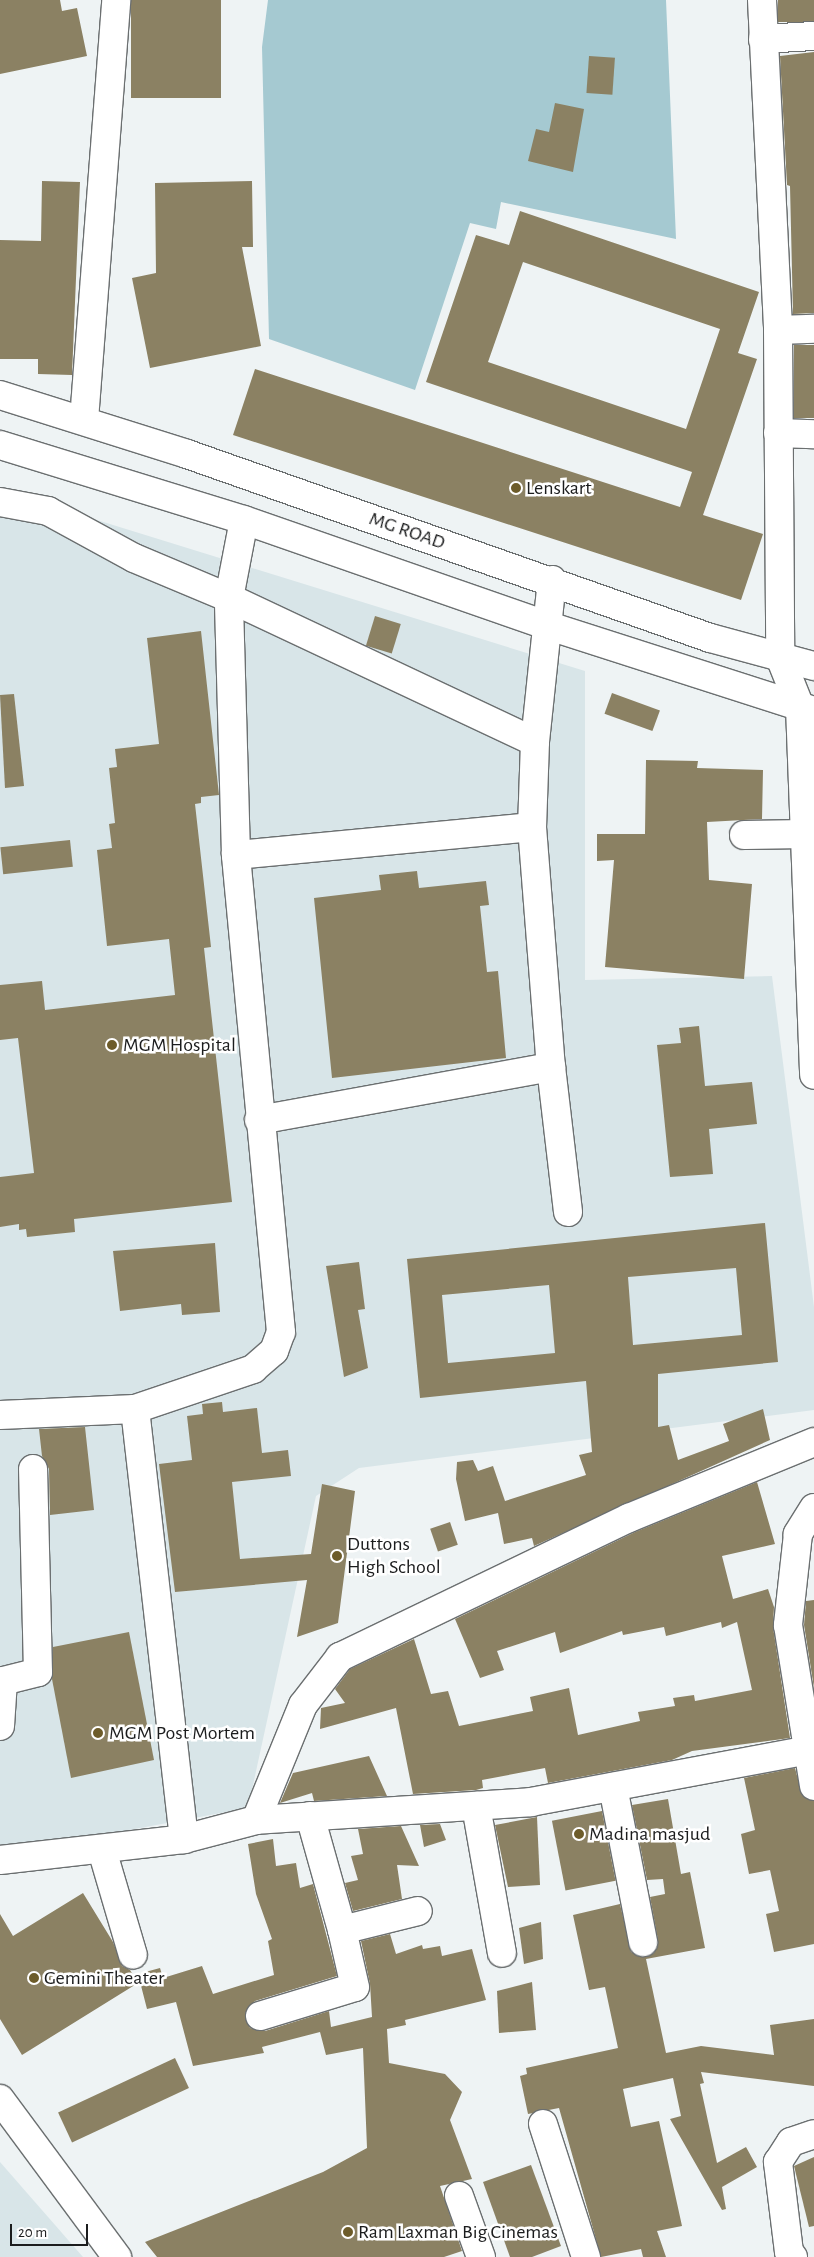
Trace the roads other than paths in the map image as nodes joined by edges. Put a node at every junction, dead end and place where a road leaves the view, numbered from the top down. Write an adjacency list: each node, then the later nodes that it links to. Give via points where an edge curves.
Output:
1 (116, 0): 8 (main road)
2 (762, 0): 4 (main road)
3 (814, 36): 4 (main road)
4 (763, 39): 6 (main road)
5 (814, 329): 6 (main road)
6 (778, 330): 9 (main road)
7 (0, 395): 8 (main road, MG ROAD)
8 (84, 420): 14 (main road, MG ROAD)
9 (778, 432): 10 (main road); 17 (main road)
10 (814, 434)
11 (0, 445): 13 (main road)
12 (0, 502): 15 (main road, via 48,511 134,558)
13 (244, 520): 15 (main road); 16 (main road)
14 (552, 580): 16 (main road); 17 (main road, MG ROAD, via 710,638)
15 (230, 598): 20 (main road); 25 (main road)
16 (546, 626): 19 (main road); 20 (main road)
17 (780, 657): 18 (main road, MG ROAD); 19 (main road)
18 (814, 666)
19 (807, 709): 21 (main road)
20 (535, 742): 22 (main road)
21 (808, 758): 23 (main road)
22 (532, 827): 25 (main road); 26 (main road)
23 (806, 834): 24 (main road); 27 (main road)
24 (744, 835)
25 (236, 855): 28 (main road)
26 (551, 1067): 28 (main road); 29 (main road)
27 (814, 1075)
28 (259, 1120): 30 (main road, via 281,1332 274,1351 253,1369)
29 (568, 1212)
30 (135, 1409): 31 (main road); 42 (main road)
31 (0, 1416)
32 (814, 1442): 41 (main road, via 628,1518 340,1657 303,1705)
33 (33, 1469): 35 (main road, via 38,1672 3,1680)
34 (814, 1508): 36 (main road, via 798,1534 788,1625)
35 (0, 1726)
36 (811, 1749): 37 (main road); 38 (main road)
37 (814, 1786)
38 (613, 1787): 39 (main road, via 531,1802); 47 (main road)
39 (476, 1806): 40 (main road); 48 (main road)
40 (310, 1816): 41 (main road); 46 (main road)
41 (256, 1820): 42 (main road)
42 (184, 1838): 43 (main road)
43 (102, 1850): 44 (main road); 49 (main road)
44 (0, 1860)
45 (418, 1911): 46 (main road)
46 (342, 1930): 50 (main road, via 355,1986)
47 (643, 1942)
48 (502, 1953)
49 (132, 1954)
50 (260, 2016)
51 (0, 2099): 56 (main road)
52 (543, 2124): 58 (main road)
53 (814, 2134): 55 (main road, via 791,2142 778,2162)
54 (459, 2196): 57 (main road)
55 (787, 2255)
56 (117, 2257)
57 (481, 2257)
58 (586, 2257)

